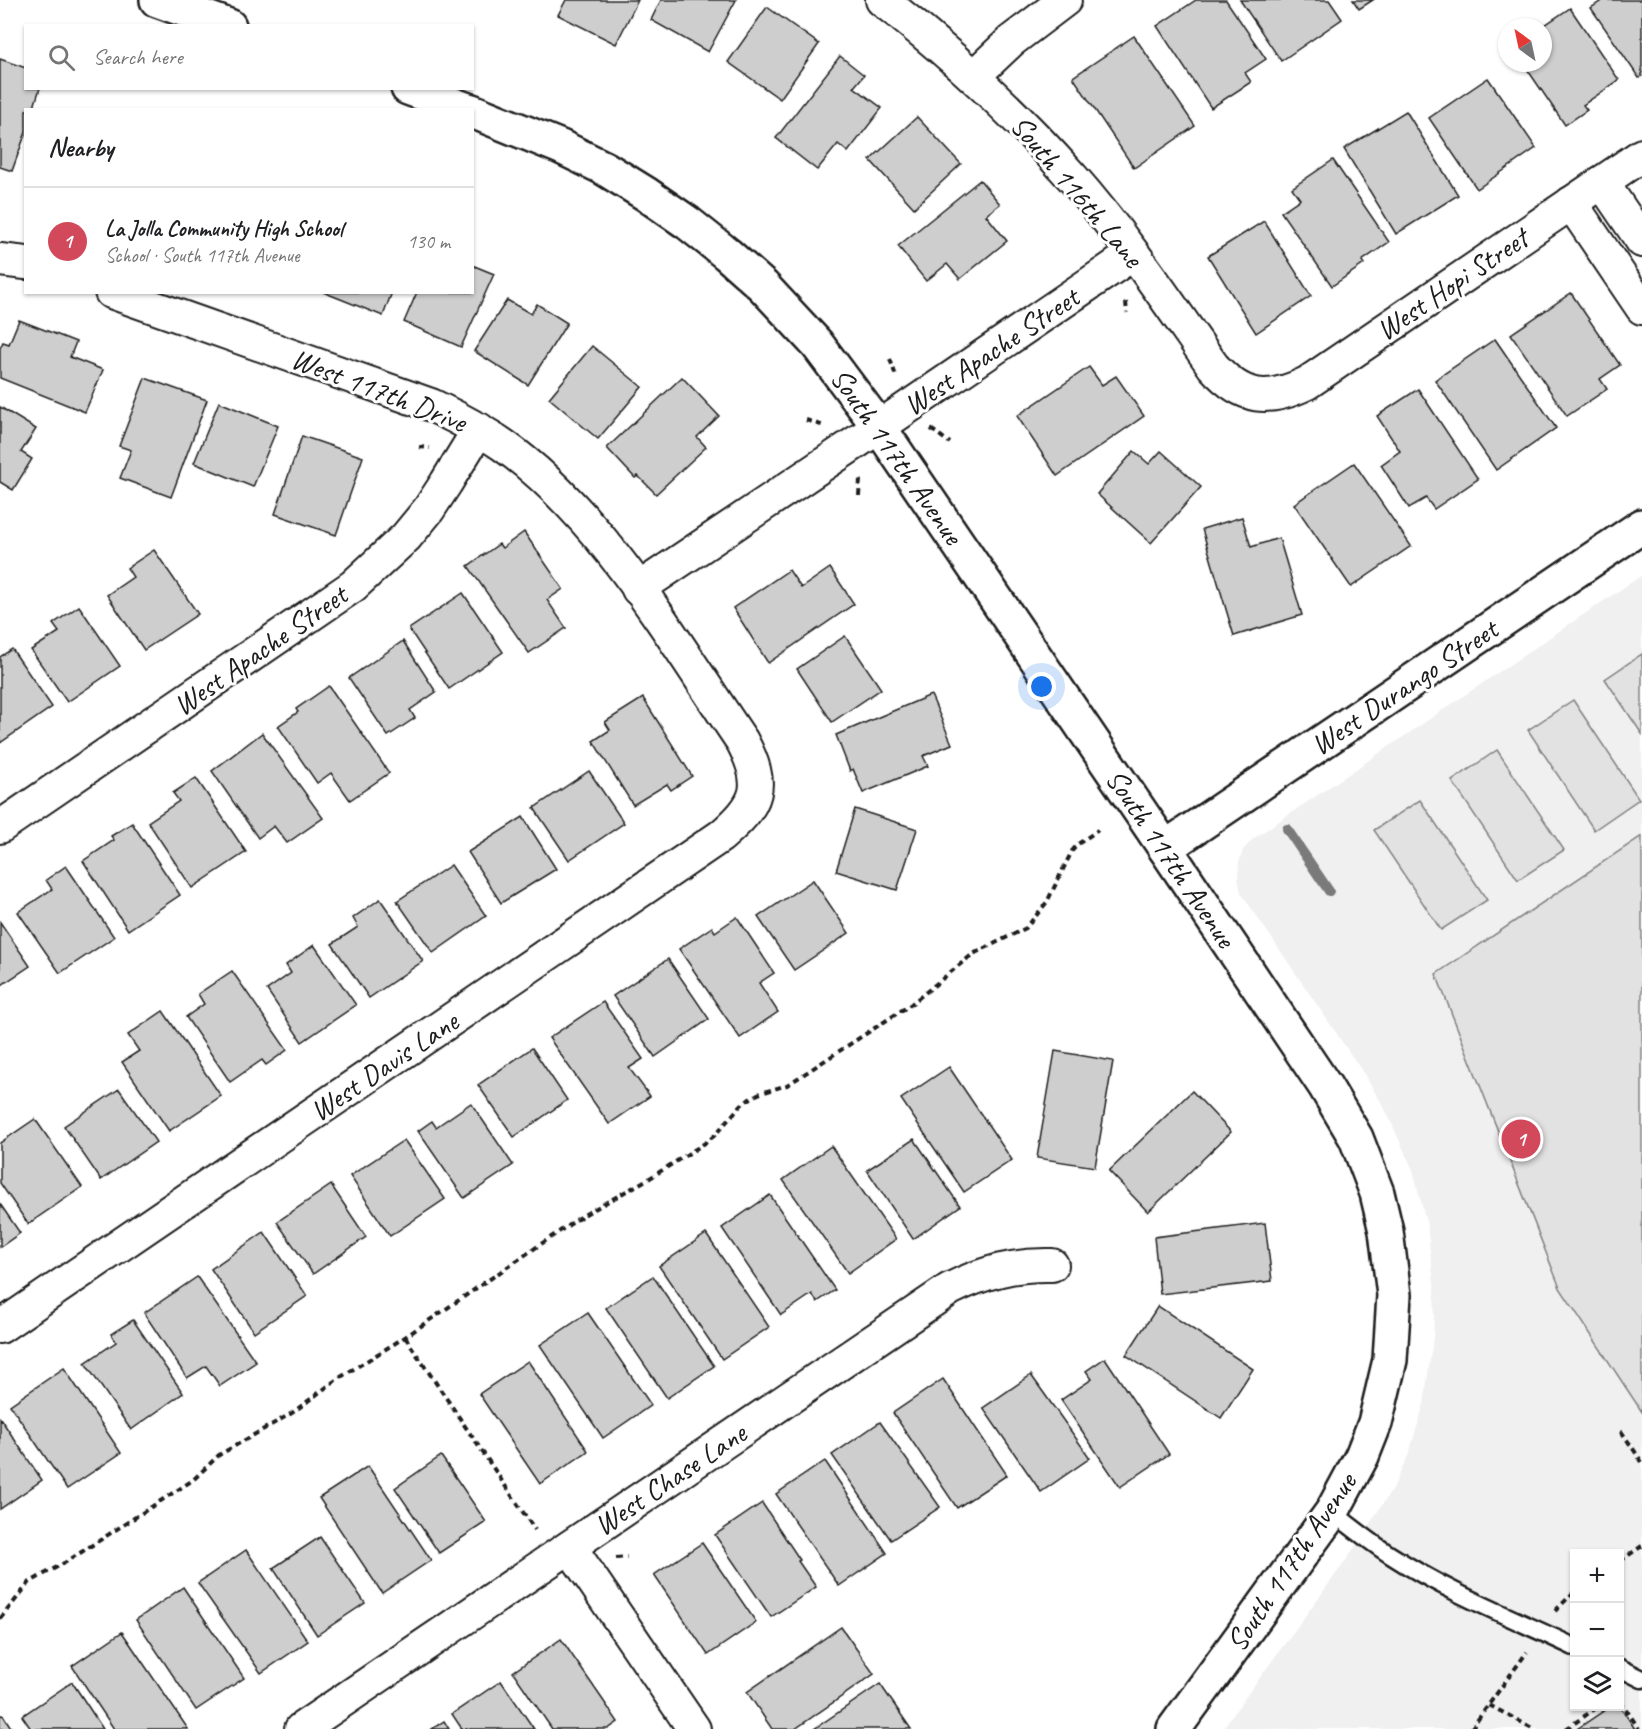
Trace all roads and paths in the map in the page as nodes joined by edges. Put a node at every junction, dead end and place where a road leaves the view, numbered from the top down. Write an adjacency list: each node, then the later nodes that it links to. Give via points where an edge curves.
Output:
1 (156, 0): 4 (street)
2 (882, 0): 5 (street, South 116th Lane)
3 (1065, 0): 5 (street, via 1018,35)
4 (223, 24)
5 (974, 76): 13 (street, South 116th Lane, via 1040,141)
6 (413, 90): 7 (street)
7 (463, 108)
8 (474, 112): 19 (street, South 117th Avenue, via 561,147 612,174 688,223 763,286 797,322)
9 (1642, 155): 10 (street, West Hopi Street)
10 (1602, 182): 11 (street, West Hopi Street); 12 (street)
11 (1571, 203): 17 (street); 18 (street, West Hopi Street, via 1307,383 1275,395)
12 (1642, 241)
13 (1133, 254): 18 (street, South 116th Lane, via 1218,372 1239,390); 19 (street, West Apache Street)
14 (0, 260): 15 (street)
15 (24, 263)
16 (117, 294): 20 (street, West 117th Drive, via 407,396)
17 (1642, 308)
18 (1255, 395)
19 (879, 428): 22 (street, West Apache Street); 26 (street, South 117th Avenue)
20 (479, 429): 22 (street, West 117th Drive, via 526,463 577,510); 24 (street, West Apache Street, via 429,509 398,545 353,586)
21 (1642, 526): 26 (street, West Durango Street)
22 (638, 588): 23 (street, West 117th Drive, via 742,741 757,774)
23 (756, 793): 28 (street, West Davis Lane, via 748,809 721,836)
24 (0, 827)
25 (1098, 830): 29 (path, via 1072,852 1047,902 1026,928 973,954 910,1005 787,1085 743,1102 705,1143 592,1209)
26 (1165, 848): 32 (street, South 117th Avenue, via 1340,1110 1356,1138 1377,1193 1394,1295 1390,1360 1371,1434)
27 (1053, 1265): 34 (street, West Chase Lane, via 1001,1268 950,1289)
28 (0, 1327)
29 (405, 1337): 33 (path); 38 (path, via 274,1424 219,1455 193,1480 30,1582)
30 (1621, 1431): 31 (path)
31 (1642, 1462)
32 (1332, 1512): 39 (lane, via 1428,1578); 48 (street, South 117th Avenue)
33 (538, 1535)
34 (570, 1546): 46 (street, West Chase Lane); 47 (street)
35 (1642, 1546): 36 (path)
36 (1624, 1558)
37 (1570, 1597): 39 (path)
38 (0, 1619)
39 (1541, 1632): 40 (lane); 43 (path)
40 (1570, 1645)
41 (1624, 1670): 42 (lane)
42 (1642, 1679)
43 (1488, 1705): 49 (path); 50 (path)
44 (1624, 1706): 52 (path)
45 (1593, 1711): 51 (path)
46 (301, 1729)
47 (694, 1729)
48 (1174, 1729)
49 (1471, 1729)
50 (1534, 1729)
51 (1566, 1729)
52 (1638, 1729)

